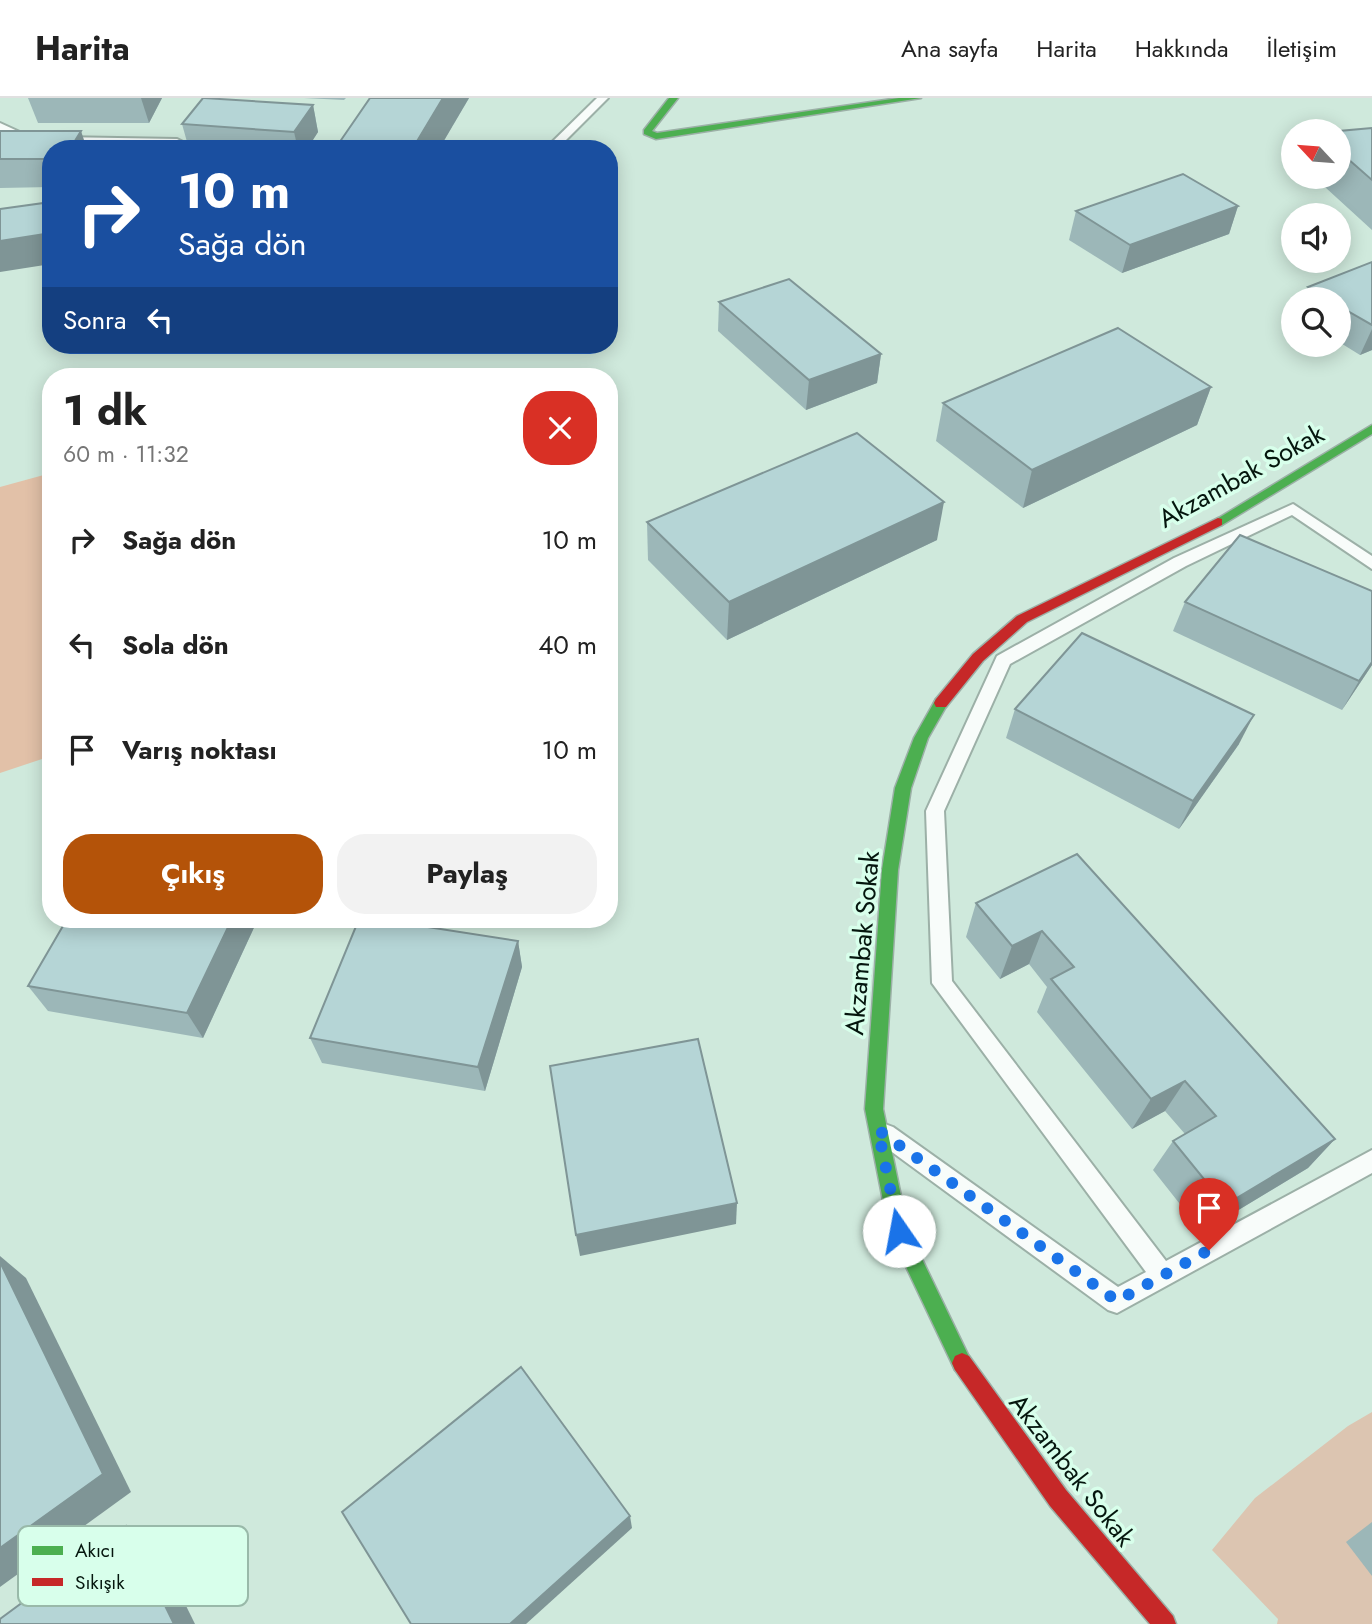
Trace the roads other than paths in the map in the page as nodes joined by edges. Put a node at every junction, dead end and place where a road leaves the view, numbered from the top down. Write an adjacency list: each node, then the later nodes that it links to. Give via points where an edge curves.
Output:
1 (603, 98): 8 (lane)
2 (674, 98): 3 (street, via 647,132 656,136)
3 (917, 98)
4 (0, 126): 6 (lane, via 21,139)
5 (187, 133): 7 (lane)
6 (46, 140)
7 (179, 140)
8 (559, 140)
9 (1372, 429): 11 (street, Akzambak Sokak, via 1214,524 1022,619 982,653 948,692 921,738 903,788 890,870 874,1109)
10 (1372, 564): 13 (lane, via 1293,509 1180,562 1003,660 935,811 942,983)
11 (878, 1130): 13 (lane, via 1117,1301); 14 (street, Akzambak Sokak, via 899,1231 957,1356 1058,1498)
12 (1372, 1161): 13 (lane)
13 (1163, 1276)
14 (1165, 1624)

